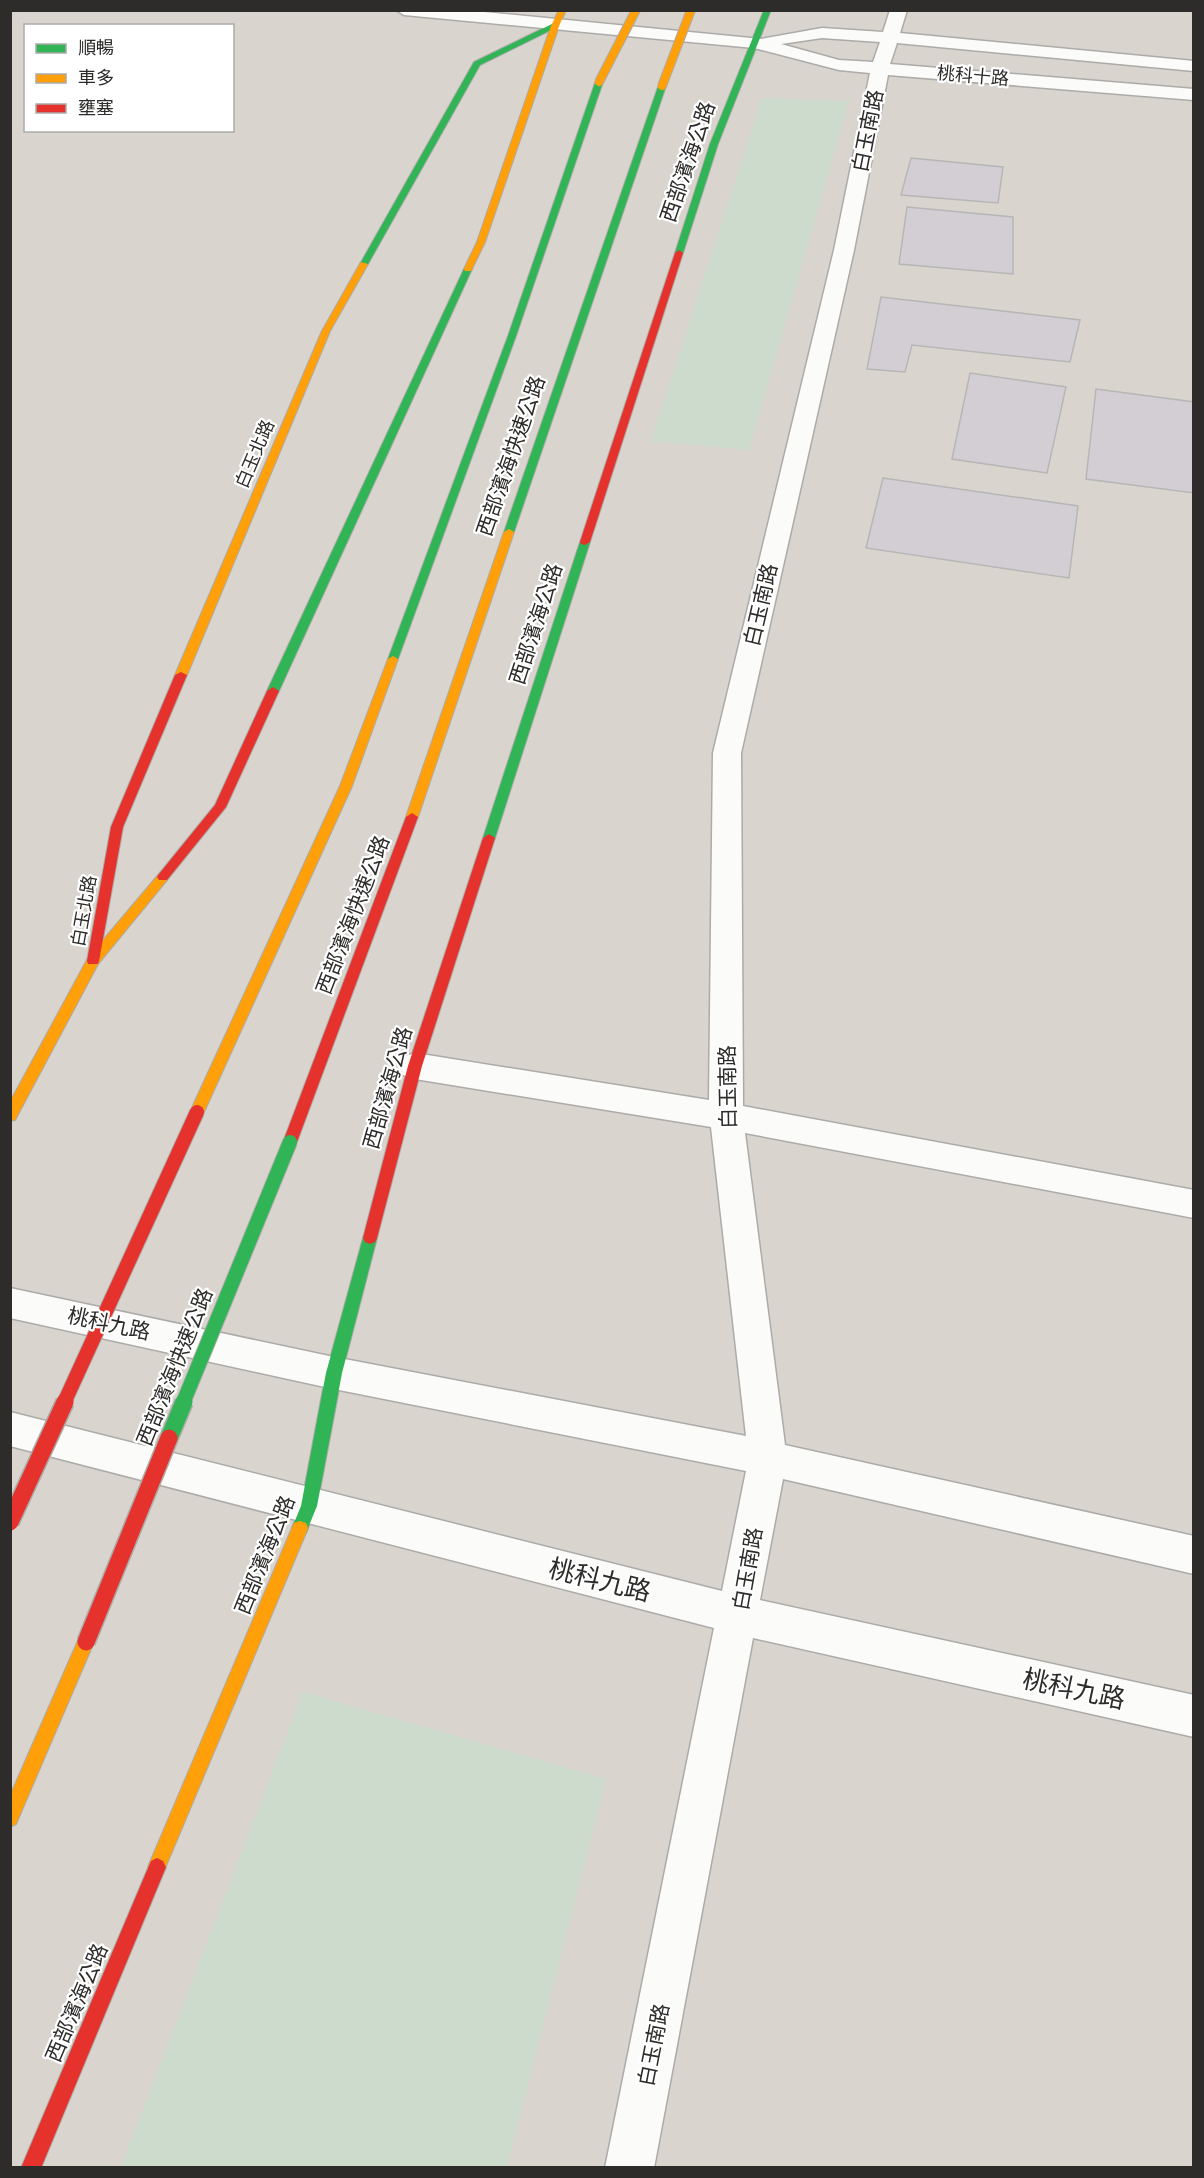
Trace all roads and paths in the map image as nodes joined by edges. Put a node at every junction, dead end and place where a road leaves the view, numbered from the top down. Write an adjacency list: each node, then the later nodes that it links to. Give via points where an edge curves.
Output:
1 (404, 10): 5 (street, 桃科十路)
2 (636, 10): 21 (main road, 西部濱海快速公路, bridge, via 599,82 512,336 346,786)
3 (691, 10): 25 (main road, 西部濱海快速公路, bridge, via 574,336 420,797 290,1142)
4 (768, 10): 7 (main road, 西部濱海公路)
5 (559, 18): 7 (street, 桃科十路); 11 (main road, via 481,242 220,807); 11 (main road, 白玉北路, via 477,64 326,332 117,827)
6 (895, 24): 7 (street, 桃科十路); 8 (street, 桃科十路); 9 (street, 白玉南路)
7 (755, 43): 9 (street, 桃科十路, via 839,65); 12 (main road, 西部濱海公路, via 714,144)
8 (1194, 66)
9 (880, 68): 10 (street, 桃科十路); 14 (street, 白玉南路, via 844,250 727,753)
10 (1194, 95)
11 (93, 961): 13 (main road)
12 (415, 1066): 14 (street); 17 (main road, 西部濱海公路)
13 (10, 1116)
14 (726, 1116): 15 (street); 19 (street, 白玉南路)
15 (1194, 1204)
16 (10, 1302): 17 (street, 桃科九路)
17 (334, 1373): 19 (street, 桃科九路); 20 (main road, 西部濱海公路)
18 (10, 1429): 20 (street, 桃科九路)
19 (768, 1458): 22 (street, 桃科九路); 23 (street, 白玉南路)
20 (309, 1506): 23 (street, 桃科九路); 26 (main road, 西部濱海公路)
21 (10, 1522)
22 (1194, 1555)
23 (739, 1615): 24 (street, 桃科九路); 27 (street, 白玉南路)
24 (1194, 1716)
25 (10, 1818)
26 (31, 2168)
27 (629, 2168)

